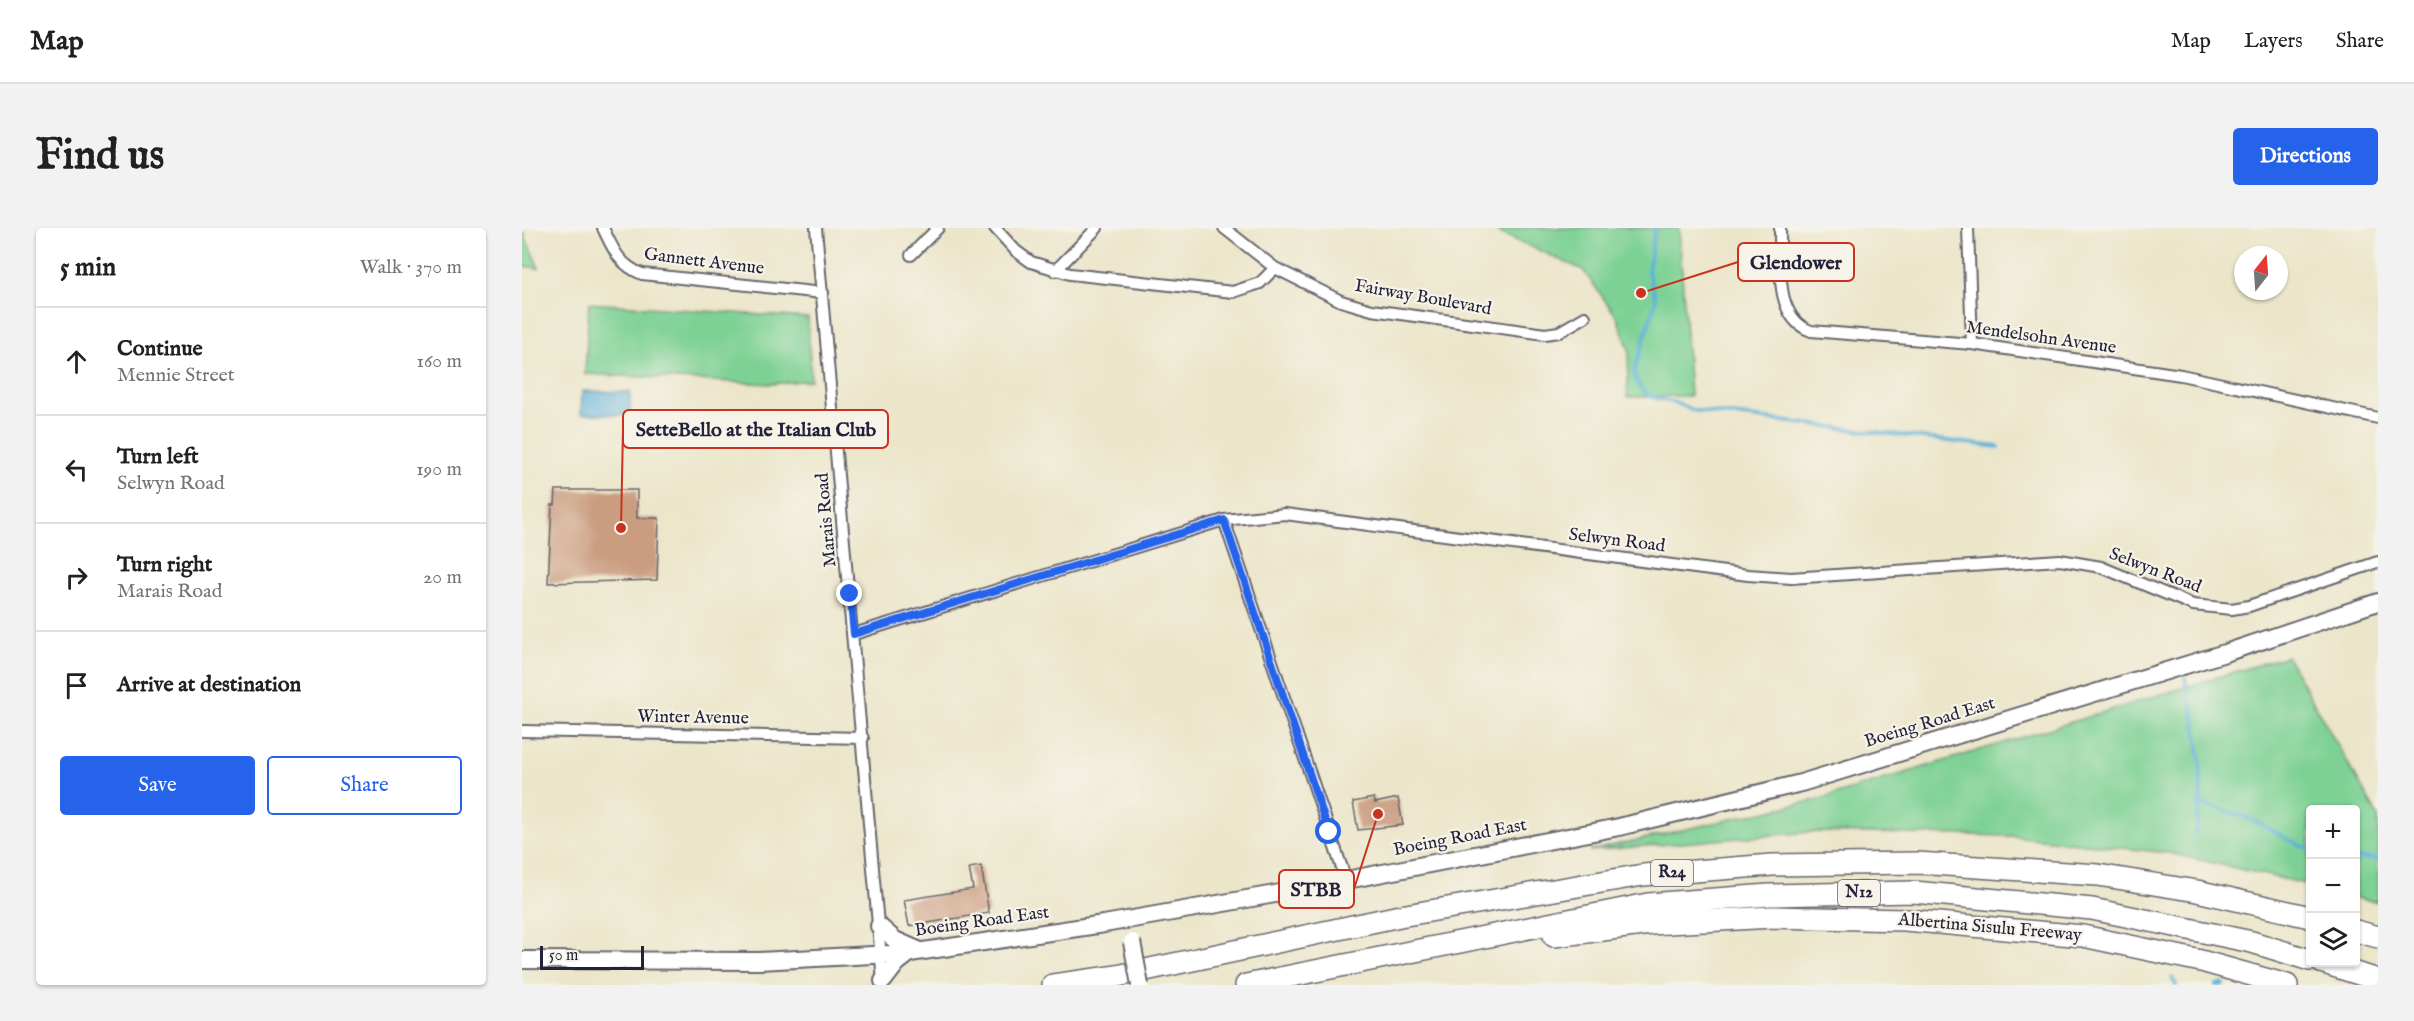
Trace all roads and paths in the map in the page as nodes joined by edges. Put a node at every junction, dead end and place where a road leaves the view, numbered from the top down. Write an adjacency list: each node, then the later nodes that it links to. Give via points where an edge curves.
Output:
1 (603, 228): 12 (street, Gannett Avenue, via 618,258 642,274)
2 (816, 228): 12 (street, Marais Road)
3 (938, 228): 9 (street)
4 (995, 228): 11 (street, via 1016,251)
5 (1097, 228): 11 (street)
6 (1224, 228): 10 (street, Fairway Boulevard)
7 (1780, 228): 14 (street, Mendelsohn Avenue, via 1785,302 1788,315 1802,328)
8 (1968, 228): 14 (street)
9 (911, 255)
10 (1275, 268): 11 (street, via 1260,283 1233,292); 13 (street, Fairway Boulevard, via 1341,301 1372,310 1545,334 1559,332)
11 (1055, 271)
12 (823, 292): 19 (street, Marais Road)
13 (1586, 317)
14 (1972, 344): 15 (street, Mendelsohn Avenue, via 2181,375)
15 (2378, 418)
16 (1224, 520): 17 (street, Selwyn Road, via 1285,514 1791,578 2060,560 2101,567 2193,605 2218,609 2249,606); 19 (street, Selwyn Road); 22 (street)
17 (2378, 562)
18 (2378, 602): 22 (main road, Boeing Road East, via 1801,783 1619,827)
19 (854, 634): 21 (street, Marais Road)
20 (522, 731): 21 (street, Winter Avenue)
21 (863, 738): 26 (street, Marais Road)
22 (1346, 880): 23 (main road, Boeing Road East)
23 (1224, 902): 25 (main road, Boeing Road East); 29 (main road, via 1147,925)
24 (2306, 915): 39 (highway, R24, via 2098,875 1917,864 1772,865 1643,875 1400,916 1117,976)
25 (1104, 924): 29 (main road); 30 (main road, Boeing Road East)
26 (879, 926): 30 (main road); 32 (street, Marais Road)
27 (2360, 930): 28 (highway)
28 (2378, 935)
29 (1132, 941): 40 (main road, bridge)
30 (916, 952): 32 (main road, Boeing Road East); 38 (main road, via 897,963)
31 (1406, 952): 34 (highway, N12, via 1647,904 1769,895 1914,892 2092,909 2252,942); 41 (highway); 42 (highway, Albertina Sisulu Freeway, via 1651,924 1772,917 1905,920 2071,935 2201,961)
32 (881, 953): 33 (main road, Boeing Road East); 38 (street, Marais Road)
33 (854, 955): 35 (main road, Boeing Road East, via 759,961); 38 (main road)
34 (2306, 959)
35 (522, 960)
36 (2334, 967): 37 (highway)
37 (2378, 980)
38 (883, 981)
39 (1053, 985)
40 (1140, 985)
41 (1246, 985)
42 (2287, 985)

